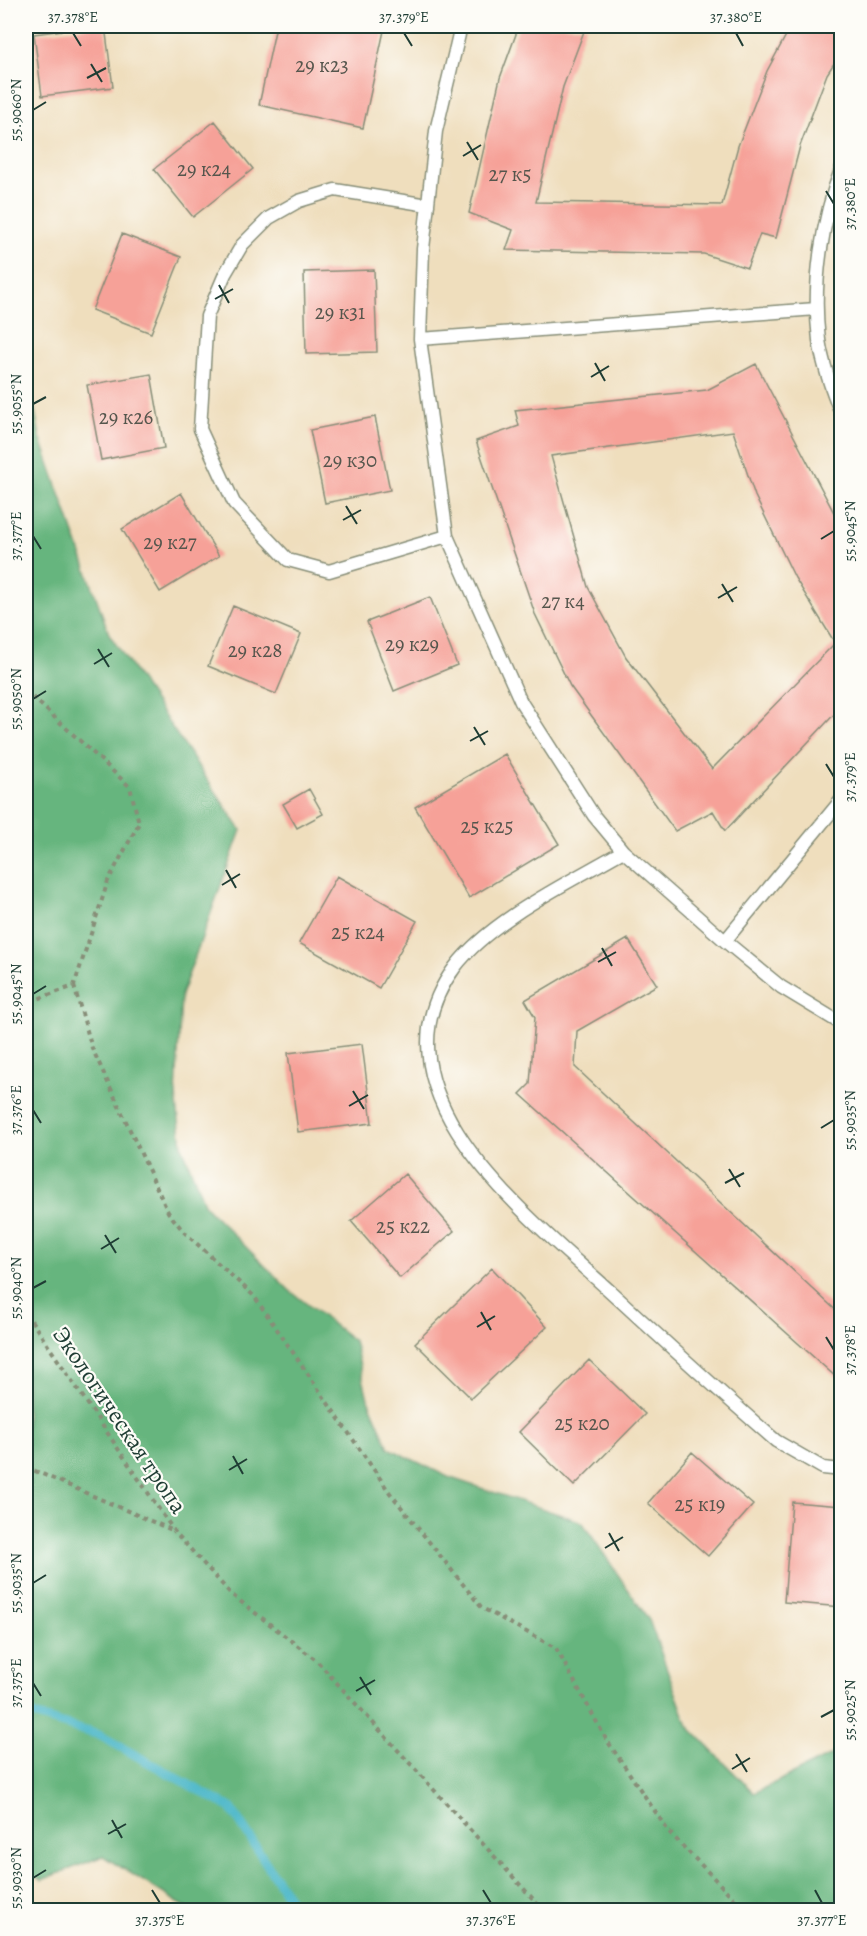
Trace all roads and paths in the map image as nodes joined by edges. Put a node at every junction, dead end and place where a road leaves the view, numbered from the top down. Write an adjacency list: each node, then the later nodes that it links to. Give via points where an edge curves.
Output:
1 (461, 26): 3 (lane, via 436,131)
2 (842, 167): 4 (lane, via 834,186 823,246)
3 (428, 205): 5 (lane); 7 (lane, via 335,189 299,201 269,218 242,245 207,316 200,429 234,503 288,560 329,571)
4 (816, 309): 5 (lane); 6 (lane, via 820,343)
5 (420, 339): 7 (lane)
6 (842, 415)
7 (447, 536): 10 (lane, via 521,702 594,816)
8 (26, 691): 12 (path, via 130,786 139,823 108,881)
9 (842, 799): 11 (lane)
10 (623, 851): 11 (lane); 17 (lane, via 487,934 456,967 437,999 426,1042 434,1082 447,1115 463,1140 507,1196 776,1441 823,1468)
11 (725, 941): 14 (lane, via 781,987)
12 (74, 986): 13 (path); 20 (path, via 92,1048 168,1212 184,1232 254,1296 390,1493 482,1608 556,1647 606,1739 669,1832)
13 (26, 1003)
14 (842, 1024)
15 (26, 1313): 18 (path, Экологическая тропа)
16 (26, 1467): 18 (path, Экологическая тропа)
17 (842, 1470)
18 (174, 1531): 19 (path, via 231,1594 316,1660)
19 (543, 1911)
20 (745, 1911)

